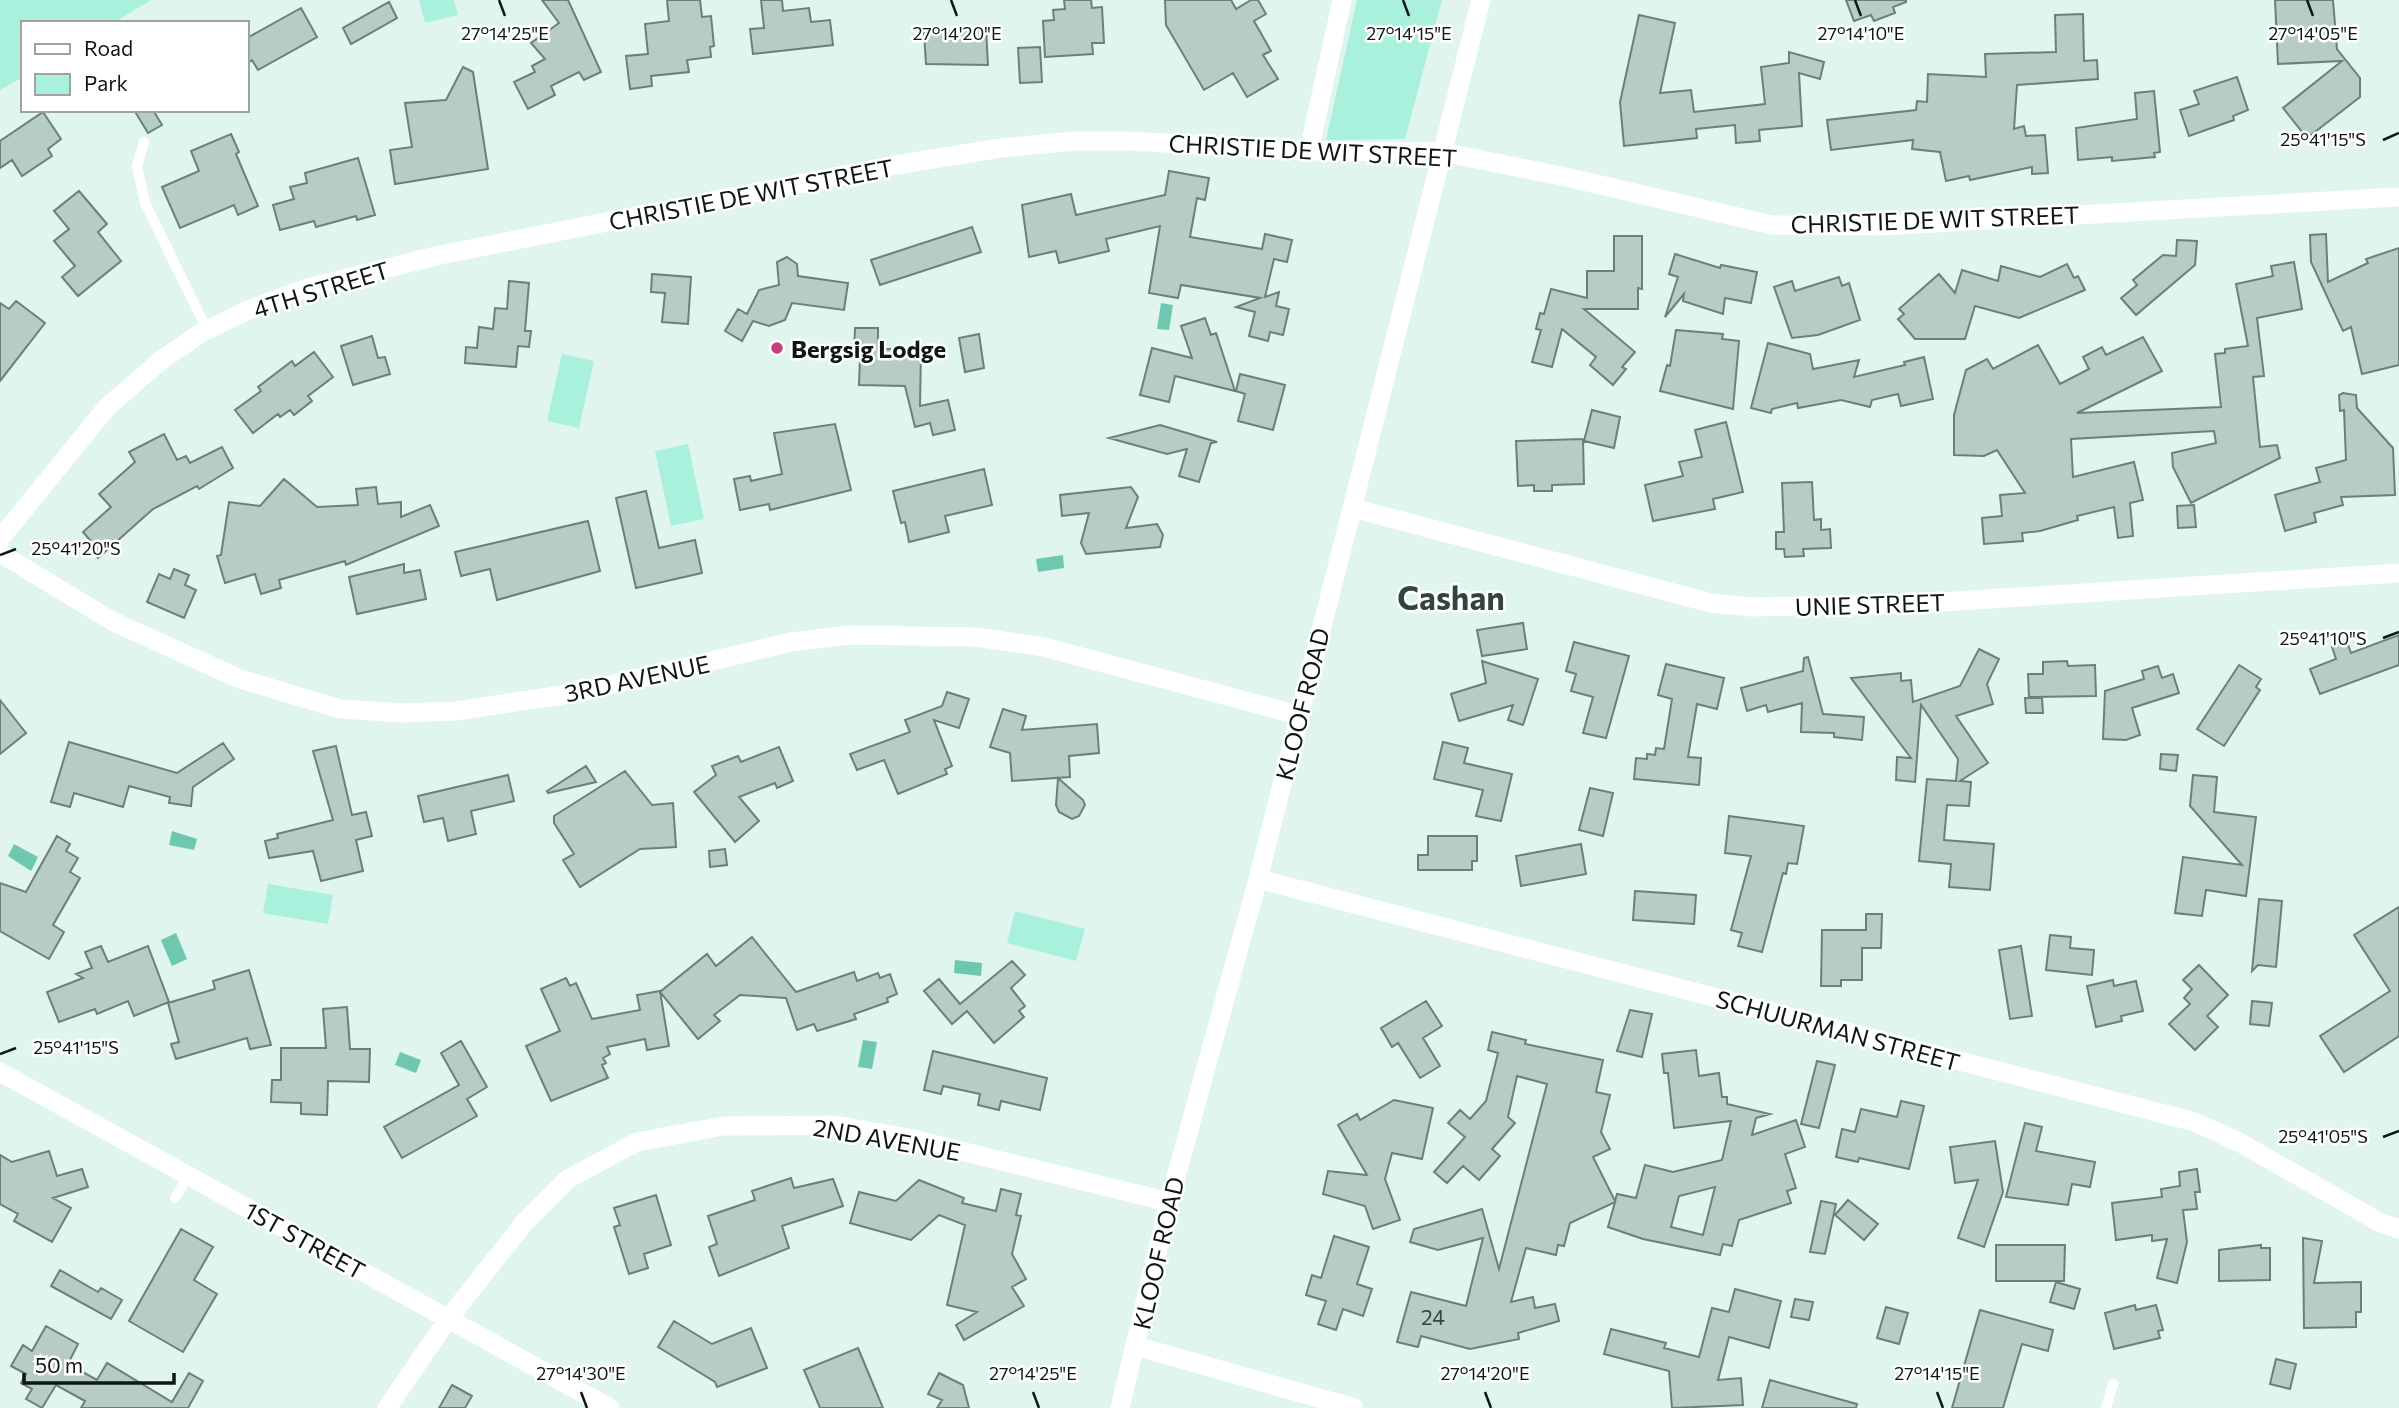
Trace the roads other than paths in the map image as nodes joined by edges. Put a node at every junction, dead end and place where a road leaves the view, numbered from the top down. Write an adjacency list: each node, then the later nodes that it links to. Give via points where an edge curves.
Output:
1 (1342, 0): 4 (street)
2 (1481, 0): 5 (street, KLOOF ROAD)
3 (144, 142): 8 (lane, via 137,166 145,203)
4 (1309, 151): 5 (street, CHRISTIE DE WIT STREET); 7 (street, CHRISTIE DE WIT STREET, via 1129,141 1001,148)
5 (1442, 152): 6 (street, CHRISTIE DE WIT STREET, via 1772,225 1880,226); 9 (street, KLOOF ROAD)
6 (2399, 197)
7 (440, 255): 8 (street, 4TH STREET, via 307,288)
8 (207, 330): 10 (street, 4TH STREET, via 159,362 107,407)
9 (1353, 508): 12 (street, UNIE STREET, via 1711,603 1750,607 1910,604); 13 (street, KLOOF ROAD)
10 (0, 539)
11 (0, 553): 13 (street, 3RD AVENUE, via 112,621 240,679 341,709 456,711 642,680 791,642 861,635 976,637 1044,647)
12 (2399, 573)
13 (1298, 715): 14 (street, KLOOF ROAD)
14 (1258, 879): 18 (street, KLOOF ROAD); 19 (street, SCHUURMAN STREET, via 2195,1122)
15 (0, 1072): 16 (street, 1ST STREET)
16 (189, 1175): 17 (lane); 20 (street, 1ST STREET)
17 (175, 1198)
18 (1168, 1202): 20 (street, 2ND AVENUE, via 908,1138 835,1125 774,1124 672,1133 637,1142 568,1179 524,1223); 21 (street, KLOOF ROAD)
19 (2399, 1229)
20 (448, 1319): 23 (street, 2ND AVENUE); 24 (street, 1ST STREET)
21 (1136, 1346): 25 (street, KLOOF ROAD); 26 (street)
22 (2113, 1384): 27 (lane)
23 (387, 1408)
24 (610, 1408)
25 (1120, 1408)
26 (1354, 1408)
27 (2106, 1408)

